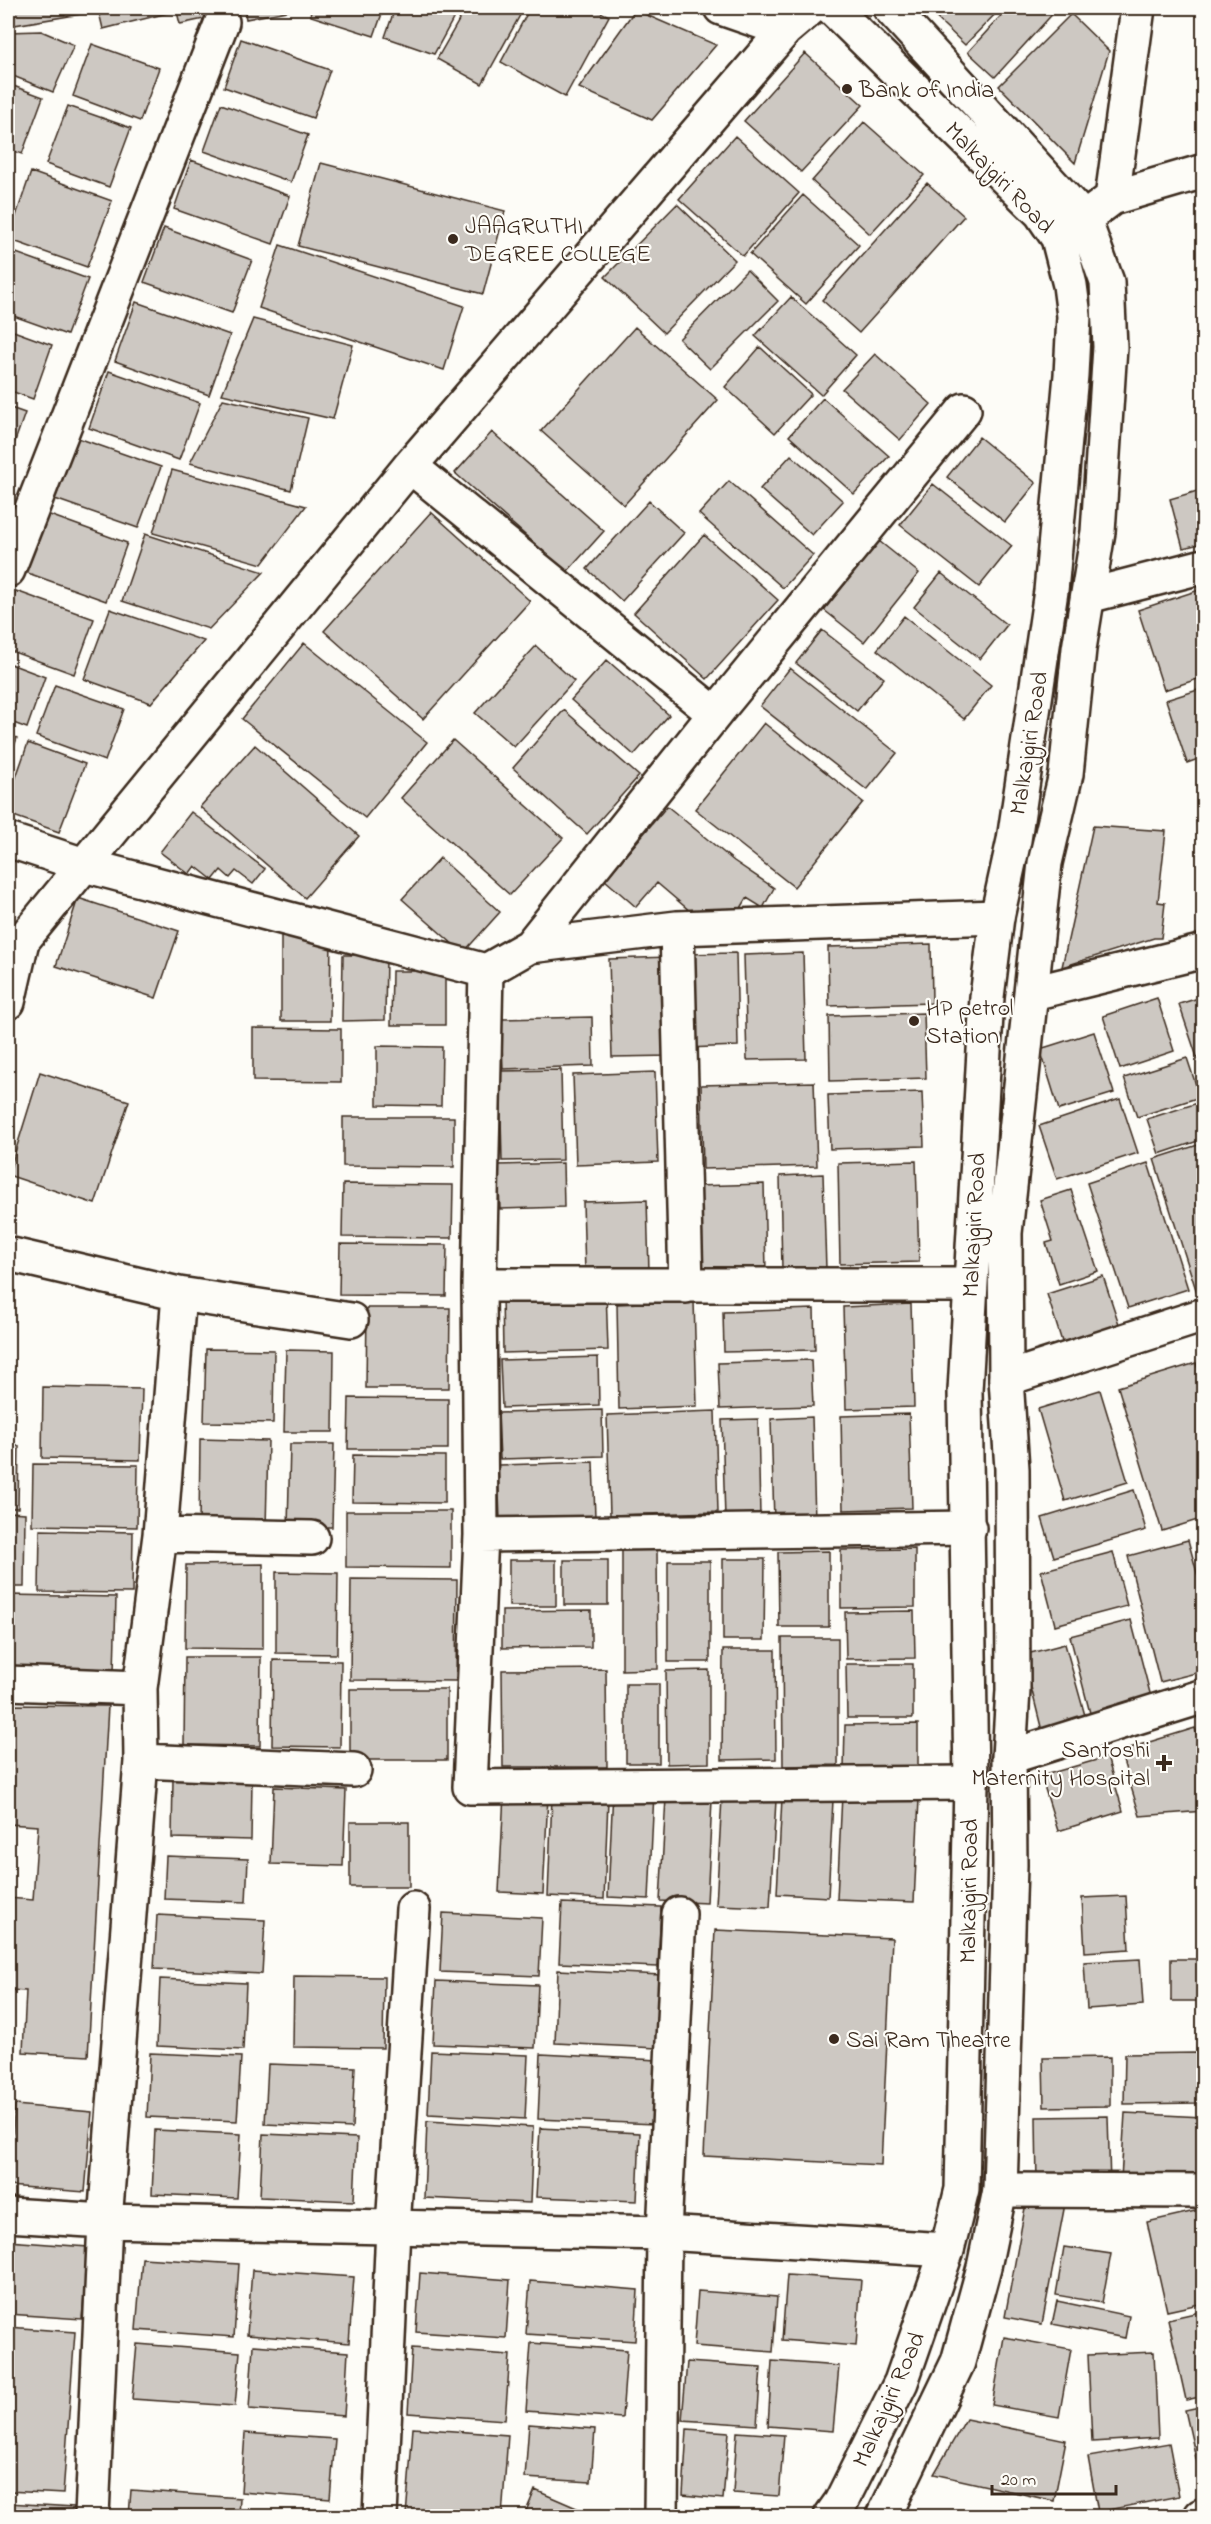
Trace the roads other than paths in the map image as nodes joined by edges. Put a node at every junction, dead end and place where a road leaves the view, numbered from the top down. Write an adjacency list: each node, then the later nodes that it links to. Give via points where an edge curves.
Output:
1 (720, 8): 7 (street)
2 (811, 8): 7 (street)
3 (832, 8): 11 (street, Malkajgiri Road, via 1041,213)
4 (890, 8): 10 (street, Malkajgiri Road)
5 (1138, 8): 9 (street)
6 (222, 22): 15 (street)
7 (785, 30): 13 (street)
8 (1203, 171): 9 (street)
9 (1112, 198): 10 (street)
10 (1084, 219): 11 (street); 16 (street, Malkajgiri Road, via 1107,282 1110,347 1098,532)
11 (1058, 238): 20 (street, Malkajgiri Road, via 1074,316 1071,375 1051,591 1014,840)
12 (964, 410): 17 (street)
13 (410, 466): 17 (street); 19 (street)
14 (1203, 566): 16 (street)
15 (8, 570)
16 (1088, 596): 26 (street, Malkajgiri Road, via 1066,774 1045,863)
17 (715, 714): 22 (street)
18 (8, 840): 19 (street)
19 (84, 865): 23 (street); 25 (street)
20 (997, 917): 21 (street); 30 (street, Malkajgiri Road, via 987,998)
21 (677, 928): 22 (street); 31 (street)
22 (530, 946): 25 (street)
23 (15, 948): 27 (street)
24 (1203, 951): 26 (street)
25 (486, 971): 29 (street)
26 (1033, 993): 35 (street, Malkajgiri Road, via 1005,1233)
27 (8, 1002)
28 (8, 1254): 32 (street)
29 (479, 1285): 31 (street); 38 (street)
30 (970, 1285): 31 (street); 36 (street, Malkajgiri Road, via 965,1391)
31 (686, 1286)
32 (179, 1294): 34 (street); 37 (street)
33 (1203, 1315): 35 (street)
34 (351, 1320)
35 (1006, 1379): 43 (street, Malkajgiri Road, via 1012,1469 1013,1690)
36 (969, 1528): 38 (street); 46 (street, Malkajgiri Road)
37 (160, 1535): 39 (street); 41 (street)
38 (481, 1535): 46 (street, via 470,1787)
39 (312, 1538)
40 (8, 1683): 41 (street)
41 (140, 1688): 44 (street)
42 (1203, 1696): 43 (street)
43 (1009, 1757): 49 (street, Malkajgiri Road, via 1010,1865)
44 (141, 1761): 45 (street); 52 (street)
45 (354, 1770)
46 (970, 1783): 55 (street, Malkajgiri Road, via 962,2189)
47 (413, 1909): 53 (street)
48 (679, 1914): 54 (street)
49 (1000, 2190): 50 (street); 60 (street, Malkajgiri Road, via 958,2362)
50 (1203, 2191)
51 (8, 2215): 52 (street)
52 (105, 2221): 53 (street); 56 (street)
53 (393, 2228): 54 (street); 57 (street)
54 (664, 2233): 55 (street); 58 (street)
55 (947, 2250): 59 (street, Malkajgiri Road, via 902,2382)
56 (92, 2517)
57 (380, 2517)
58 (661, 2517)
59 (831, 2517)
60 (884, 2517)

